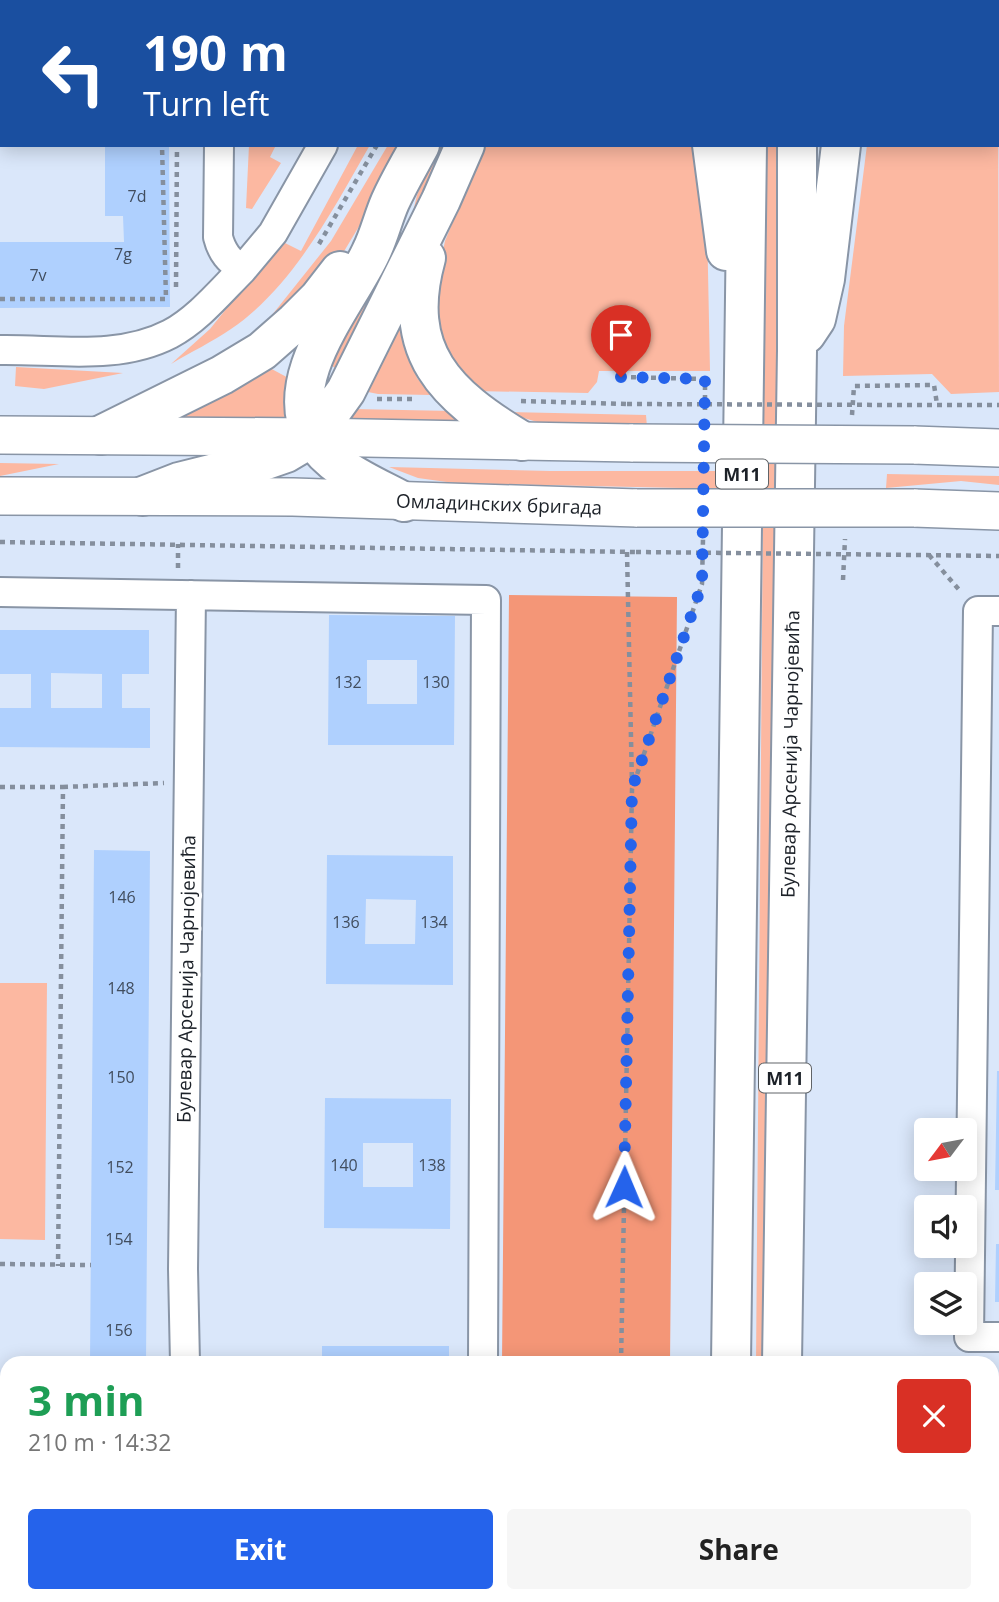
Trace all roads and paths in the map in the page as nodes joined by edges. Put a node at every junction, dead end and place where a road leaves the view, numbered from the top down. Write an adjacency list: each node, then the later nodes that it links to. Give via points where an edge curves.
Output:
1 (162, 147): 15 (path, via 166,299)
2 (177, 147): 14 (path)
3 (219, 147): 13 (street, via 218,237 228,259)
4 (322, 147): 13 (street, via 273,233)
5 (419, 147): 12 (highway)
6 (464, 147): 11 (highway)
7 (712, 147): 16 (highway)
8 (747, 147): 16 (highway, M11)
9 (797, 147): 18 (highway, Булевар Арсенија Чарнојевића / M11)
10 (841, 147): 18 (highway, via 825,278 816,319)
11 (441, 200): 29 (highway, via 346,391); 30 (highway, via 417,301 425,352 462,399)
12 (390, 201): 28 (highway, via 319,298 262,351); 29 (highway, via 371,251 325,332 309,372 305,401)
13 (242, 270): 17 (street, via 186,323 143,346 102,351)
14 (176, 287)
15 (0, 299)
16 (743, 348): 55 (highway, M11)
17 (0, 350)
18 (797, 350): 56 (highway, Булевар Арсенија Чарнојевића / M11)
19 (621, 377): 26 (path, via 705,379)
20 (868, 386): 24 (path, via 934,385)
21 (365, 399): 22 (path)
22 (430, 399)
23 (513, 400): 24 (path, bridge)
24 (937, 404): 25 (path)
25 (999, 405)
26 (705, 420)
27 (0, 435): 28 (main road)
28 (101, 435): 29 (main road)
29 (313, 437): 30 (main road); 33 (highway, via 263,461); 34 (highway, via 342,467)
30 (522, 441): 31 (main road, bridge)
31 (999, 447)
32 (0, 496): 33 (main road, Омладинских бригада)
33 (143, 496): 34 (main road, Омладинских бригада)
34 (404, 502): 35 (main road, Омладинских бригада, bridge)
35 (999, 511)
36 (703, 529): 47 (path, via 702,584)
37 (0, 542): 38 (path)
38 (627, 551): 39 (path, bridge); 47 (path)
39 (929, 555): 40 (path); 43 (path)
40 (999, 556)
41 (0, 592): 42 (street)
42 (191, 596): 52 (street, Булевар Арсенија Чарнојевића); 53 (street, via 486,600)
43 (989, 611): 51 (street, via 969,1337)
44 (175, 782): 46 (path)
45 (0, 787): 46 (path)
46 (63, 787): 50 (path)
47 (632, 789): 54 (path)
48 (0, 1264): 50 (path)
49 (91, 1265): 50 (path)
50 (58, 1266)
51 (999, 1337)
52 (185, 1356)
53 (483, 1356)
54 (621, 1356)
55 (731, 1356)
56 (782, 1356)

